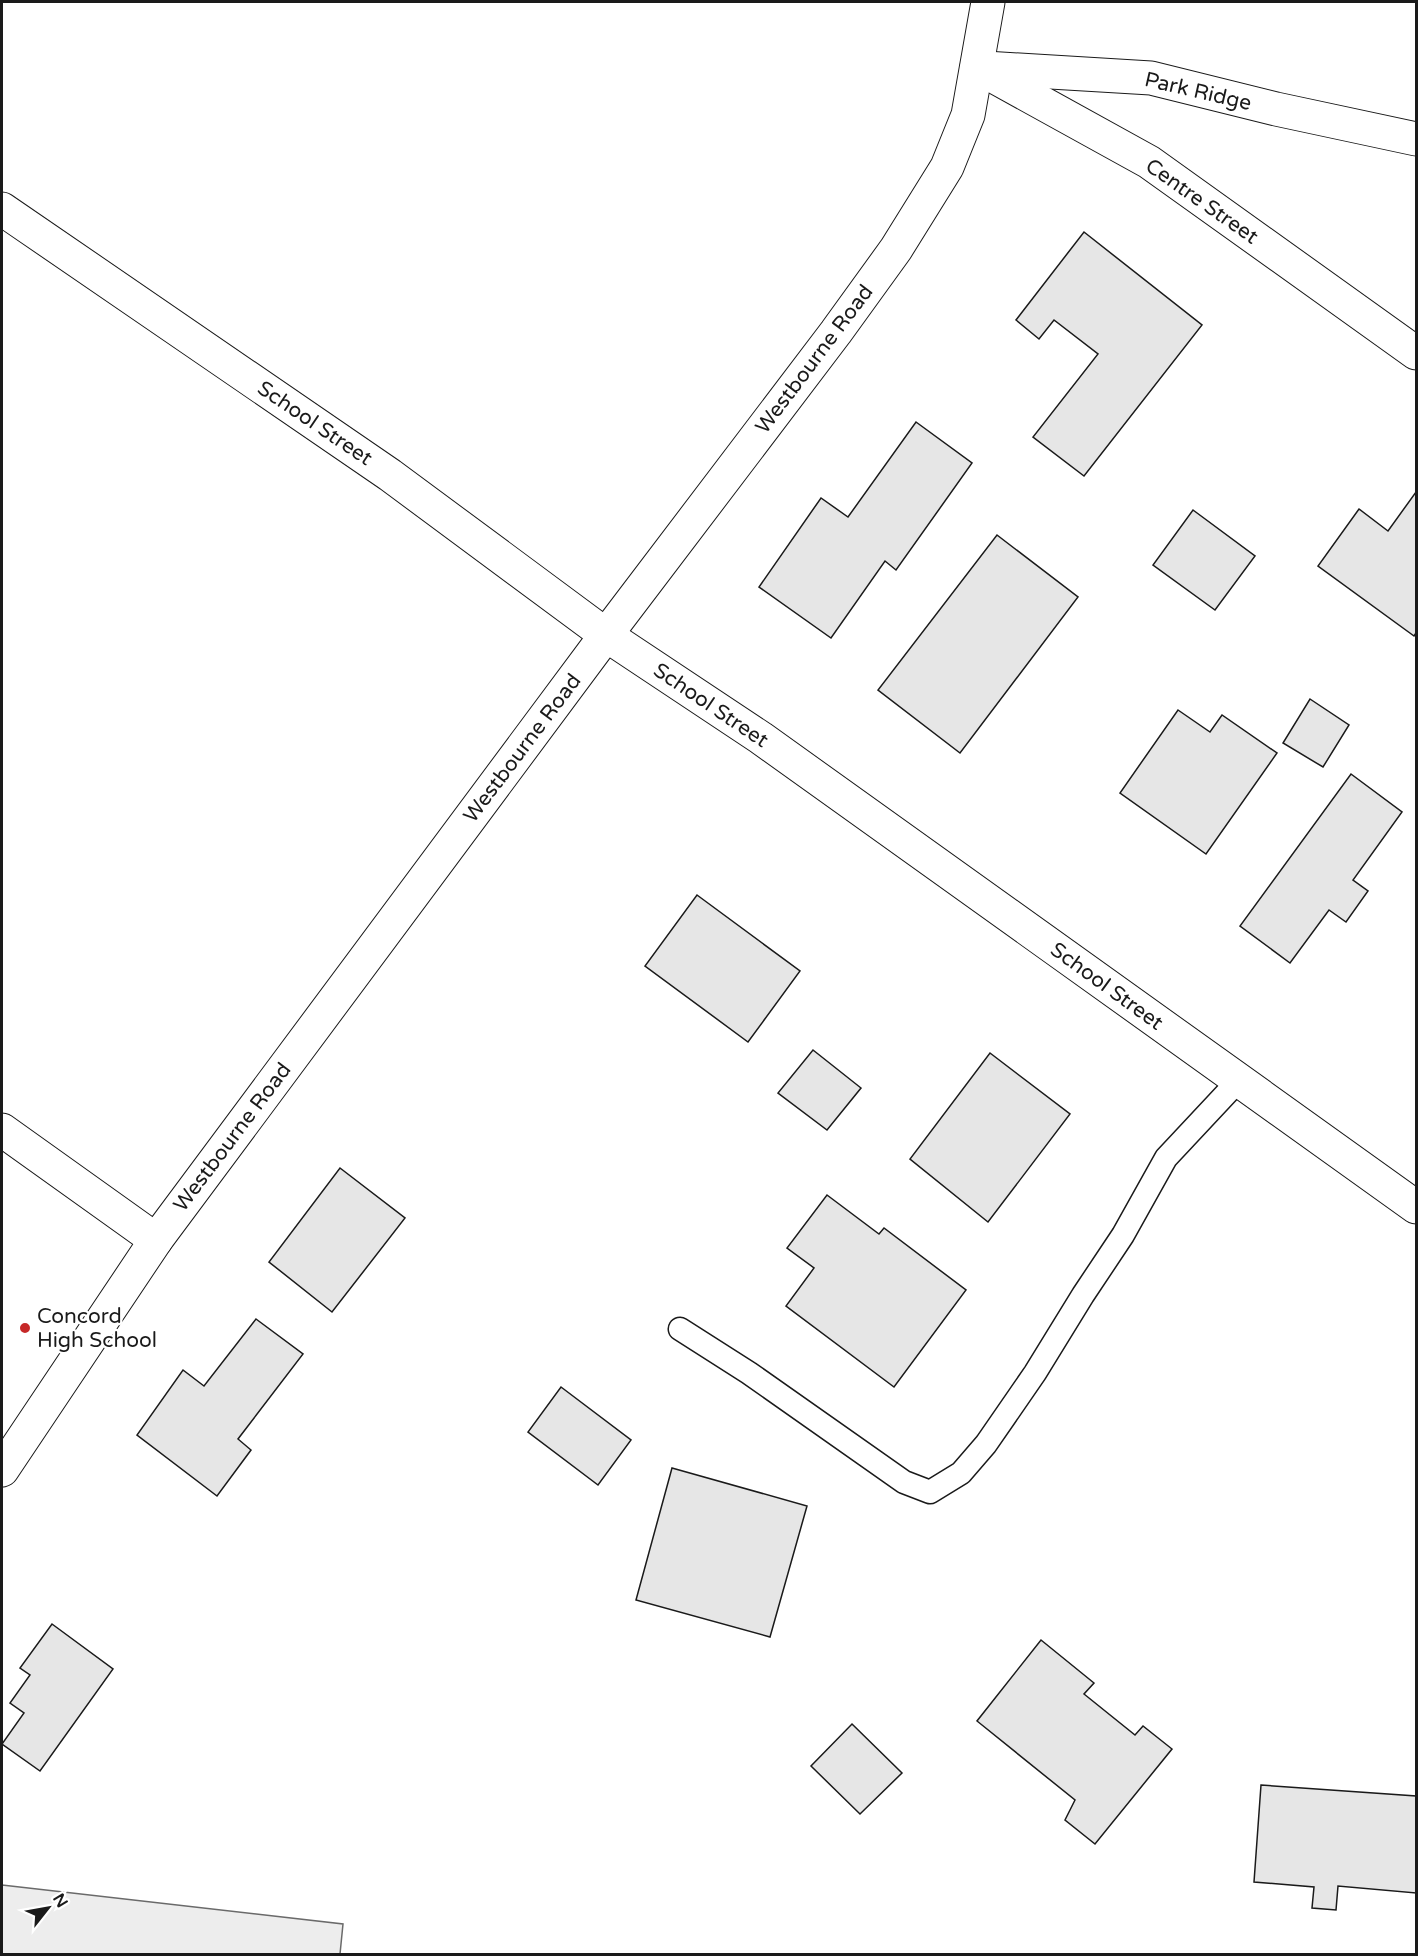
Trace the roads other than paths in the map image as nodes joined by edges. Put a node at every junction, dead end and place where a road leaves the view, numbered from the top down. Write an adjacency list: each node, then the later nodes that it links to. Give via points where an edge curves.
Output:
1 (988, 2): 2 (street, Westbourne Road)
2 (977, 68): 3 (street, Park Ridge, via 1151,78 1276,110); 5 (street, Centre Street, via 1149,162); 6 (street, Westbourne Road, via 968,115 947,166 896,249)
3 (1416, 139)
4 (2, 209): 6 (street, School Street, via 390,475)
5 (1416, 353)
6 (606, 635): 7 (street, School Street, via 761,738); 10 (street, Westbourne Road)
7 (1239, 1080): 9 (street, School Street); 11 (lane, via 1166,1158 1123,1235 986,1444 961,1473 930,1492 904,1482)
8 (2, 1130): 10 (street)
9 (1416, 1207)
10 (156, 1240): 12 (street, Westbourne Road)
11 (680, 1329)
12 (2, 1470)

